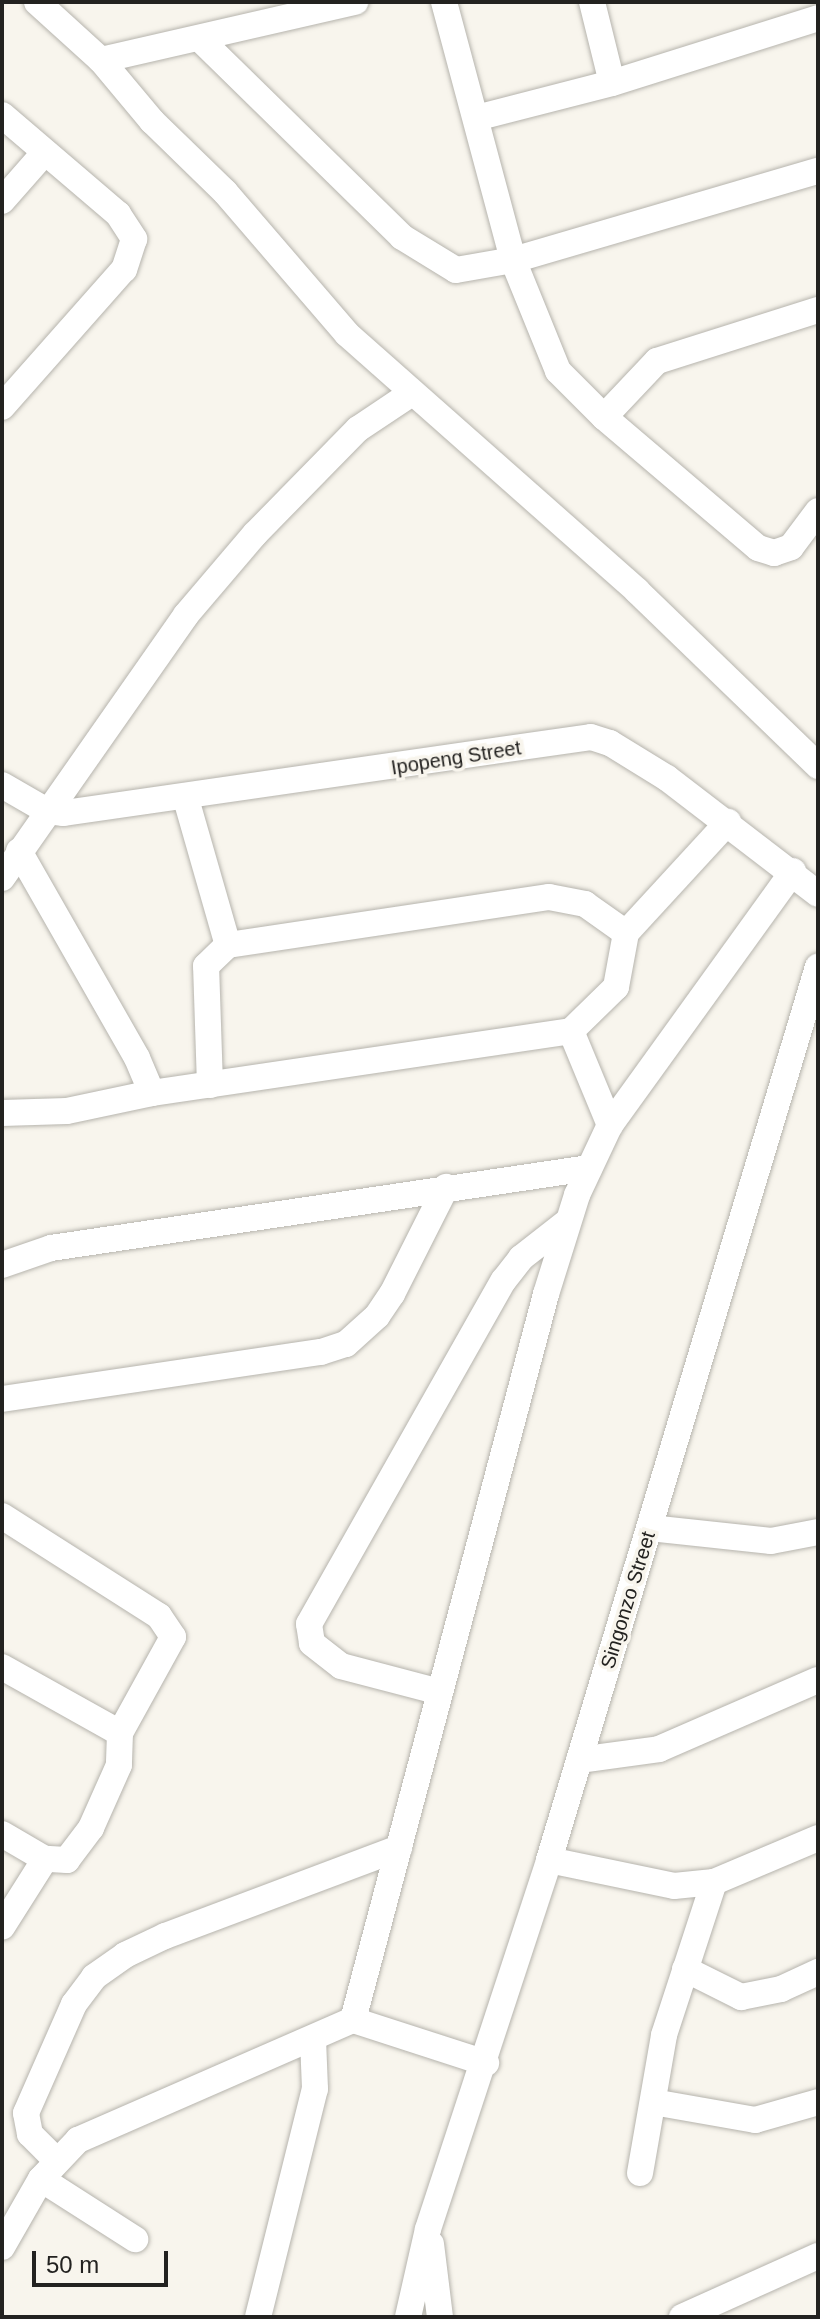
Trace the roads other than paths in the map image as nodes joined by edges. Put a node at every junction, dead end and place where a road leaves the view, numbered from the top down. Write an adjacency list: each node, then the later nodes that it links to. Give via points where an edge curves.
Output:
1 (37, 2): 7 (street)
2 (355, 2): 6 (street)
3 (444, 2): 10 (street)
4 (592, 2): 8 (street)
5 (818, 18): 8 (street)
6 (200, 39): 7 (street); 14 (street, via 429,258 456,270)
7 (101, 60): 16 (street, via 152,121 225,192 312,298)
8 (612, 83): 10 (street)
9 (2, 115): 11 (street)
10 (476, 118): 14 (street)
11 (45, 152): 13 (street); 17 (street, via 118,214 131,229 133,252 116,279)
12 (818, 171): 14 (street)
13 (2, 201)
14 (513, 260): 18 (street, via 558,371)
15 (818, 310): 18 (street, via 657,361)
16 (412, 393): 20 (street, via 637,591); 23 (street, via 358,429 255,534 186,615)
17 (2, 407)
18 (604, 417): 19 (street, via 726,525 765,551 791,547)
19 (818, 511)
20 (818, 766)
21 (2, 785): 23 (street)
22 (186, 799): 23 (street, Ipopeng Street); 24 (street, Ipopeng Street, via 591,737 637,758); 30 (street)
23 (47, 811): 25 (street)
24 (728, 822): 26 (street, Ipopeng Street); 29 (street)
25 (19, 851): 27 (street); 34 (street)
26 (793, 871): 28 (street, Ipopeng Street); 36 (street)
27 (2, 878)
28 (818, 894)
29 (626, 933): 30 (street, via 585,904 549,897); 32 (street, via 616,987)
30 (228, 945): 33 (street, via 206,966)
31 (818, 967): 43 (street, Singonzo Street)
32 (571, 1031): 33 (street); 36 (street)
33 (210, 1085): 34 (street)
34 (152, 1093): 35 (street, via 67,1111)
35 (2, 1113)
36 (610, 1125): 37 (street)
37 (589, 1168): 38 (street); 39 (street)
38 (446, 1187): 40 (street, via 51,1248); 41 (street, via 392,1294 346,1344)
39 (567, 1222): 47 (street); 47 (street, via 521,1258 504,1280 309,1624 312,1643 341,1666)
40 (2, 1265)
41 (2, 1399)
42 (2, 1516): 48 (street, via 159,1616 171,1630 172,1645)
43 (650, 1528): 44 (street, via 771,1541); 49 (street, Singonzo Street)
44 (818, 1532)
45 (2, 1667): 48 (street)
46 (818, 1680): 49 (street, via 659,1749)
47 (440, 1692): 52 (street)
48 (120, 1733): 53 (street, via 119,1765 87,1835 67,1860)
49 (579, 1760): 54 (street, Singonzo Street)
50 (2, 1834): 53 (street)
51 (818, 1838): 55 (street)
52 (399, 1848): 59 (street); 64 (street, via 165,1936 94,1977 74,2004 26,2113 30,2134)
53 (45, 1859): 56 (street)
54 (549, 1860): 55 (street, via 657,1885); 61 (street, Singonzo Street)
55 (714, 1882): 57 (street)
56 (2, 1927)
57 (685, 1969): 58 (street, via 741,1997 781,1989); 62 (street, via 664,2035)
58 (818, 1972)
59 (353, 2020): 60 (street); 61 (street)
60 (313, 2040): 64 (street, via 90,2133); 70 (street, via 315,2089)
61 (486, 2063): 66 (street, Singonzo Street)
62 (653, 2102): 63 (street, via 755,2120); 65 (street)
63 (818, 2102)
64 (49, 2169): 67 (street); 68 (street)
65 (640, 2173)
66 (428, 2229): 71 (street, Singonzo Street); 72 (street, Singonzo Street)
67 (135, 2239)
68 (2, 2247)
69 (818, 2256): 73 (street)
70 (258, 2317)
71 (408, 2317)
72 (440, 2317)
73 (682, 2317)

